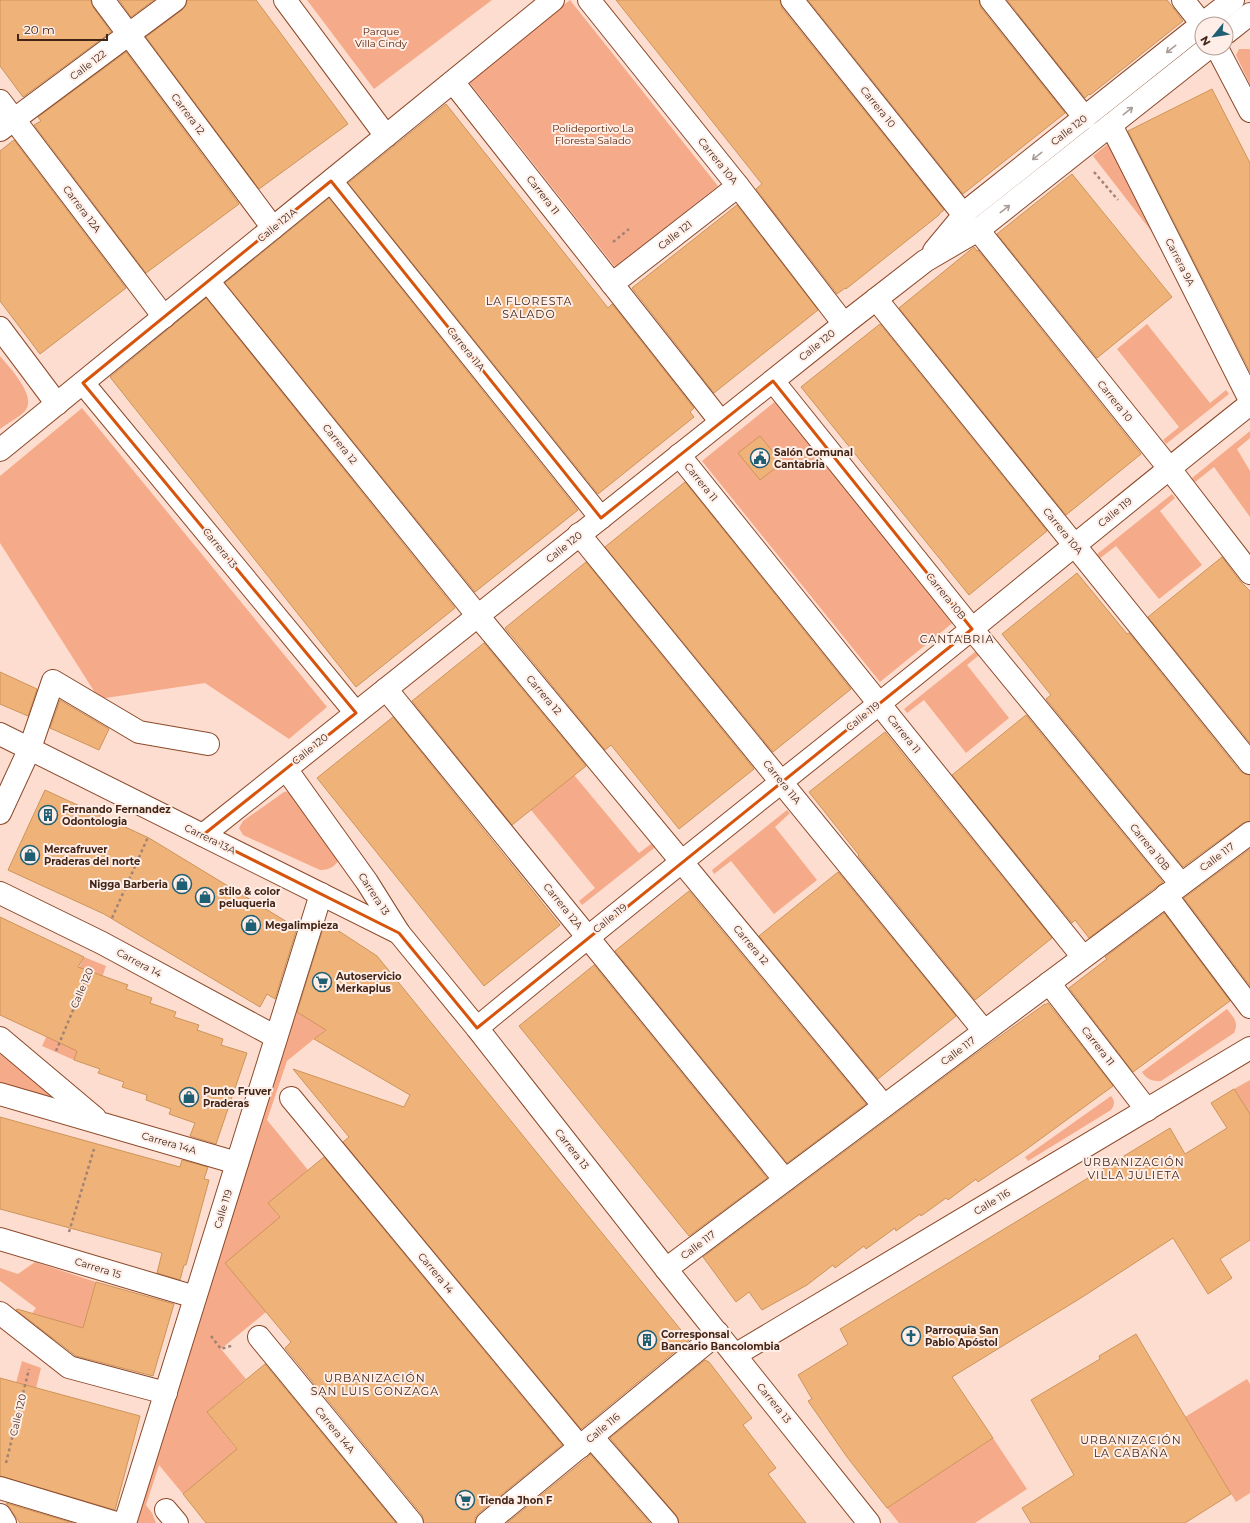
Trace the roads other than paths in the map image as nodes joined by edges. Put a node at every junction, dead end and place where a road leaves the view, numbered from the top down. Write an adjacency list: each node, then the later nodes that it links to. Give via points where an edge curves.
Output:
1 (102, 0): 15 (street, Carrera 12)
2 (175, 0): 15 (street, Calle 122)
3 (286, 0): 24 (street)
4 (553, 0): 18 (street, Calle 121A)
5 (589, 0): 26 (street, Carrera 10A)
6 (792, 0): 27 (street, Carrera 10)
7 (991, 0): 21 (street)
8 (1183, 0): 11 (street)
9 (1233, 0): 12 (street, Calle 120)
10 (1250, 14): 13 (street)
11 (1196, 16)
12 (1212, 16)
13 (1234, 27)
14 (1194, 30): 21 (street, Calle 120, one-way to 21)
15 (128, 35): 22 (street, Calle 122); 28 (street, Carrera 12)
16 (1198, 56): 23 (street, Calle 120, one-way to 16)
17 (1221, 56): 20 (street)
18 (453, 82): 24 (street, Calle 121A); 32 (street, Carrera 11)
19 (0, 101): 22 (street, Carrera 12A)
20 (1250, 111)
21 (1085, 118): 27 (street, Calle 120, one-way to 27)
22 (7, 125): 34 (street, Carrera 12A)
23 (1111, 125): 29 (street, Calle 120, one-way to 23); 39 (street, Carrera 9A)
24 (386, 136): 25 (street, Calle 121A)
25 (331, 181): 28 (street, Calle 121A); 46 (street, Carrera 11A)
26 (738, 186): 32 (street, Calle 121); 35 (street, Carrera 10A)
27 (963, 214): 30 (street, Calle 120)
28 (273, 228): 31 (street, Calle 121A)
29 (978, 230): 30 (street, Calle 120); 45 (street, Carrera 10)
30 (925, 261): 33 (street, Calle 120)
31 (208, 281): 34 (street, Calle 121A); 50 (street, Carrera 12)
32 (612, 284): 42 (street, Carrera 11)
33 (876, 299): 35 (street, Calle 120); 48 (street, Carrera 10A)
34 (164, 317): 38 (street, Calle 121A)
35 (844, 324): 37 (street, Calle 120)
36 (0, 328): 40 (street)
37 (773, 381): 42 (street, Calle 120); 51 (street, Carrera 10B)
38 (83, 383): 40 (street, Calle 121A); 54 (street, Carrera 13)
39 (1250, 400)
40 (57, 404): 43 (street, Calle 121A)
41 (1250, 404): 45 (street, Calle 119)
42 (721, 422): 44 (street, Calle 120)
43 (0, 450)
44 (679, 455): 46 (street, Calle 120); 53 (street, Carrera 11)
45 (1169, 468): 48 (street, Calle 119); 49 (street, Carrera 10)
46 (601, 518): 47 (street, Calle 120)
47 (579, 534): 50 (street, Calle 120); 60 (street, Carrera 11A)
48 (1075, 546): 51 (street, Calle 119); 58 (street, Carrera 10A)
49 (1250, 573)
50 (478, 616): 52 (street, Calle 120); 64 (street, Carrera 12)
51 (972, 629): 53 (street, Calle 119); 65 (street, Carrera 10B)
52 (386, 689): 54 (street, Calle 120); 69 (street, Carrera 12A)
53 (879, 704): 60 (street, Calle 119); 70 (street, Carrera 11)
54 (356, 713): 59 (street, Calle 120)
55 (0, 734): 57 (street, Carrera 13A)
56 (208, 744): 57 (street, via 139,732 53,681)
57 (30, 748): 61 (street); 63 (street, Carrera 13A)
58 (1250, 763)
59 (286, 769): 63 (street, Calle 120); 68 (street, Carrera 13, via 368,882)
60 (782, 782): 64 (street, Calle 119); 74 (street, Carrera 11A)
61 (0, 813)
62 (1250, 833): 65 (street, Calle 117)
63 (203, 835): 67 (street, Carrera 13A)
64 (682, 861): 69 (street, Calle 119); 80 (street, Carrera 12)
65 (1173, 890): 70 (street, Calle 117); 72 (street, Carrera 10B)
66 (0, 893): 75 (street, Carrera 14, via 102,943)
67 (321, 894): 68 (street, Carrera 13A); 75 (street, Calle 119)
68 (399, 933): 73 (street, Carrera 13)
69 (587, 937): 73 (street, Calle 119); 84 (street, Carrera 12A)
70 (1083, 957): 71 (street, Calle 117)
71 (1049, 983): 74 (street, Calle 117); 81 (street, Carrera 11)
72 (1250, 1006)
73 (477, 1028): 86 (street, Carrera 13)
74 (984, 1031): 80 (street, Calle 117)
75 (276, 1037): 83 (street, Calle 119)
76 (0, 1038): 82 (street, Carrera 14A)
77 (1250, 1048): 81 (street, Calle 116)
78 (0, 1094): 82 (street, Carrera 14A)
79 (292, 1098): 93 (street, Carrera 14)
80 (884, 1106): 84 (street, Calle 117)
81 (1147, 1110): 91 (street, Calle 116)
82 (101, 1124): 83 (street, Carrera 14A)
83 (237, 1163): 87 (street, Calle 119)
84 (785, 1180): 86 (street, Calle 117)
85 (0, 1239): 87 (street, Carrera 15)
86 (666, 1269): 89 (street, Carrera 13)
87 (193, 1304): 92 (street, Calle 119)
88 (0, 1313): 92 (street, via 68,1367)
89 (718, 1333): 91 (street, Carrera 13); 93 (street, Calle 116)
90 (259, 1337): 99 (street, Carrera 14A)
91 (735, 1355): 102 (street, Carrera 13)
92 (166, 1393): 98 (street, Calle 119)
93 (586, 1442): 100 (street, Calle 116); 101 (street, Carrera 14)
94 (0, 1488): 97 (street)
95 (0, 1515): 96 (street)
96 (5, 1523)
97 (116, 1523)
98 (125, 1523)
99 (412, 1523)
100 (487, 1523)
101 (666, 1523)
102 (869, 1523)

